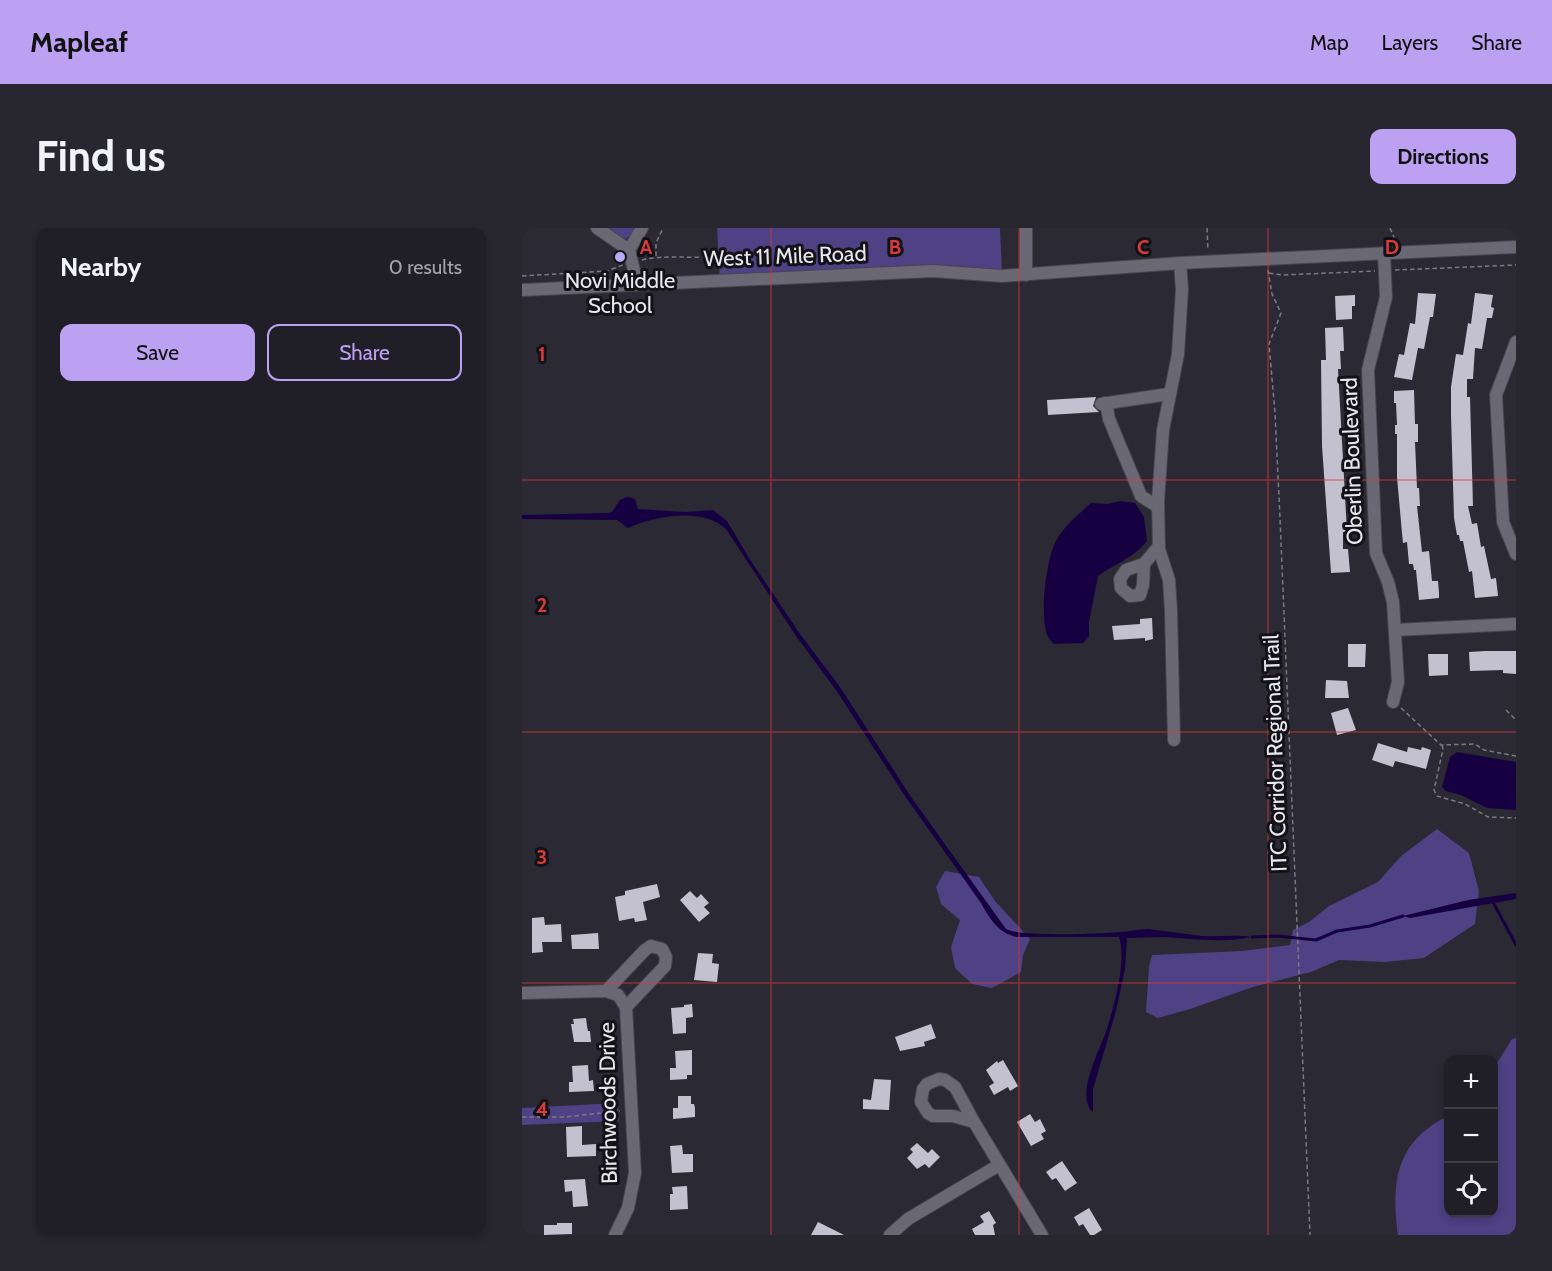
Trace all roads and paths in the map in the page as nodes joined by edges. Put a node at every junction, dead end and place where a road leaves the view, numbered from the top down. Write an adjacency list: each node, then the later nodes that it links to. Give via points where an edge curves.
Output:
1 (597, 228): 9 (street)
2 (642, 228): 9 (street)
3 (663, 228): 12 (path, via 656,243)
4 (1026, 228): 16 (street)
5 (1207, 228): 10 (path)
6 (1390, 228): 7 (path)
7 (1396, 243)
8 (1516, 247): 11 (street, West 11 Mile Road)
9 (629, 250): 14 (street)
10 (1208, 251)
11 (1384, 253): 15 (street, West 11 Mile Road); 28 (street, Oberlin Boulevard, via 1386,297 1368,370 1376,553 1394,602)
12 (656, 257): 13 (path); 14 (path)
13 (706, 257)
14 (633, 262): 18 (path, via 607,271); 19 (street)
15 (1180, 263): 16 (street, West 11 Mile Road); 22 (street, via 1180,332)
16 (1026, 275): 19 (street, West 11 Mile Road, via 933,271)
17 (1268, 275): 46 (path, ITC Corridor Regional Trail, via 1281,313 1269,345)
18 (522, 276)
19 (637, 283): 20 (street, West 11 Mile Road)
20 (522, 290)
21 (1516, 342): 25 (street, via 1496,395 1503,522)
22 (1169, 394): 23 (street); 23 (street, via 1103,403 1141,496)
23 (1158, 507): 24 (street)
24 (1159, 546): 26 (street); 32 (street, via 1169,580)
25 (1516, 554)
26 (1144, 564)
27 (1516, 624): 28 (street)
28 (1395, 630): 29 (street, Oberlin Boulevard, via 1398,682)
29 (1393, 702): 33 (path)
30 (1506, 710): 31 (path)
31 (1516, 720)
32 (1174, 740)
33 (1441, 745): 34 (path, via 1474,744 1484,750); 35 (path, via 1434,790 1437,796 1465,804 1488,817)
34 (1516, 756)
35 (1516, 818)
36 (606, 991): 37 (street, Birchwoods Drive); 38 (street, Birchwoods Drive, via 618,996); 38 (street, via 645,950 651,946 662,949 665,966)
37 (522, 993)
38 (626, 1007): 39 (street, Birchwoods Drive)
39 (633, 1111): 40 (path); 43 (street, Birchwoods Drive, via 633,1190)
40 (522, 1118)
41 (974, 1122): 41 (street, via 951,1083 939,1079 923,1089 921,1102 928,1113); 42 (street)
42 (999, 1165): 44 (street, via 908,1219); 45 (street)
43 (615, 1235)
44 (890, 1235)
45 (1042, 1235)
46 (1310, 1235)

